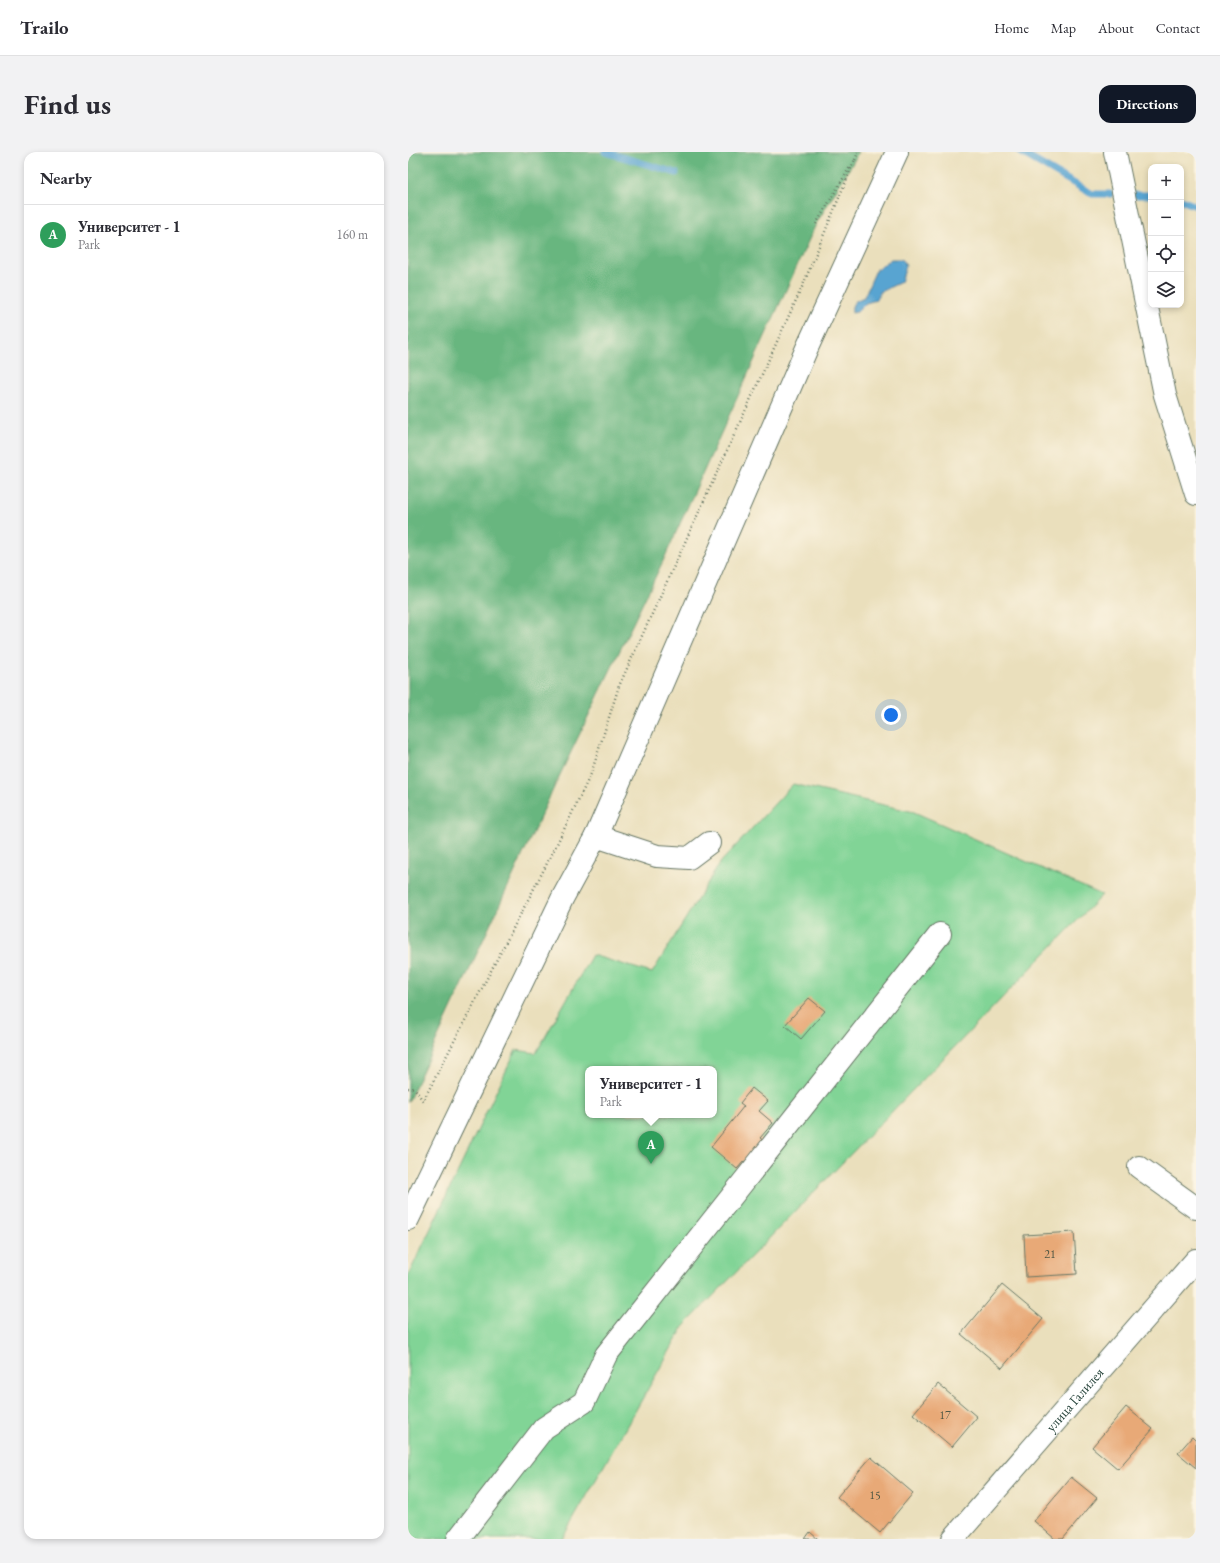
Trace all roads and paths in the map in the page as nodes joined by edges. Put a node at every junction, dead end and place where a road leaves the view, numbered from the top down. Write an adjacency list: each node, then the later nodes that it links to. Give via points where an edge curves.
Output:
1 (858, 152): 4 (path)
2 (897, 152): 7 (street, via 807,348)
3 (1115, 152): 6 (street, via 1165,395)
4 (855, 159): 5 (path); 10 (path, via 803,285 619,686 587,781 553,852 423,1101 415,1088)
5 (816, 224)
6 (1196, 494)
7 (596, 836): 8 (street, via 657,856 689,858); 13 (street, via 563,896)
8 (709, 842)
9 (940, 934): 15 (street, via 606,1355 584,1402 544,1428)
10 (408, 1088)
11 (1139, 1167): 12 (street)
12 (1196, 1208)
13 (408, 1219)
14 (1196, 1260): 16 (street, улица Галилея)
15 (458, 1539)
16 (953, 1539)

